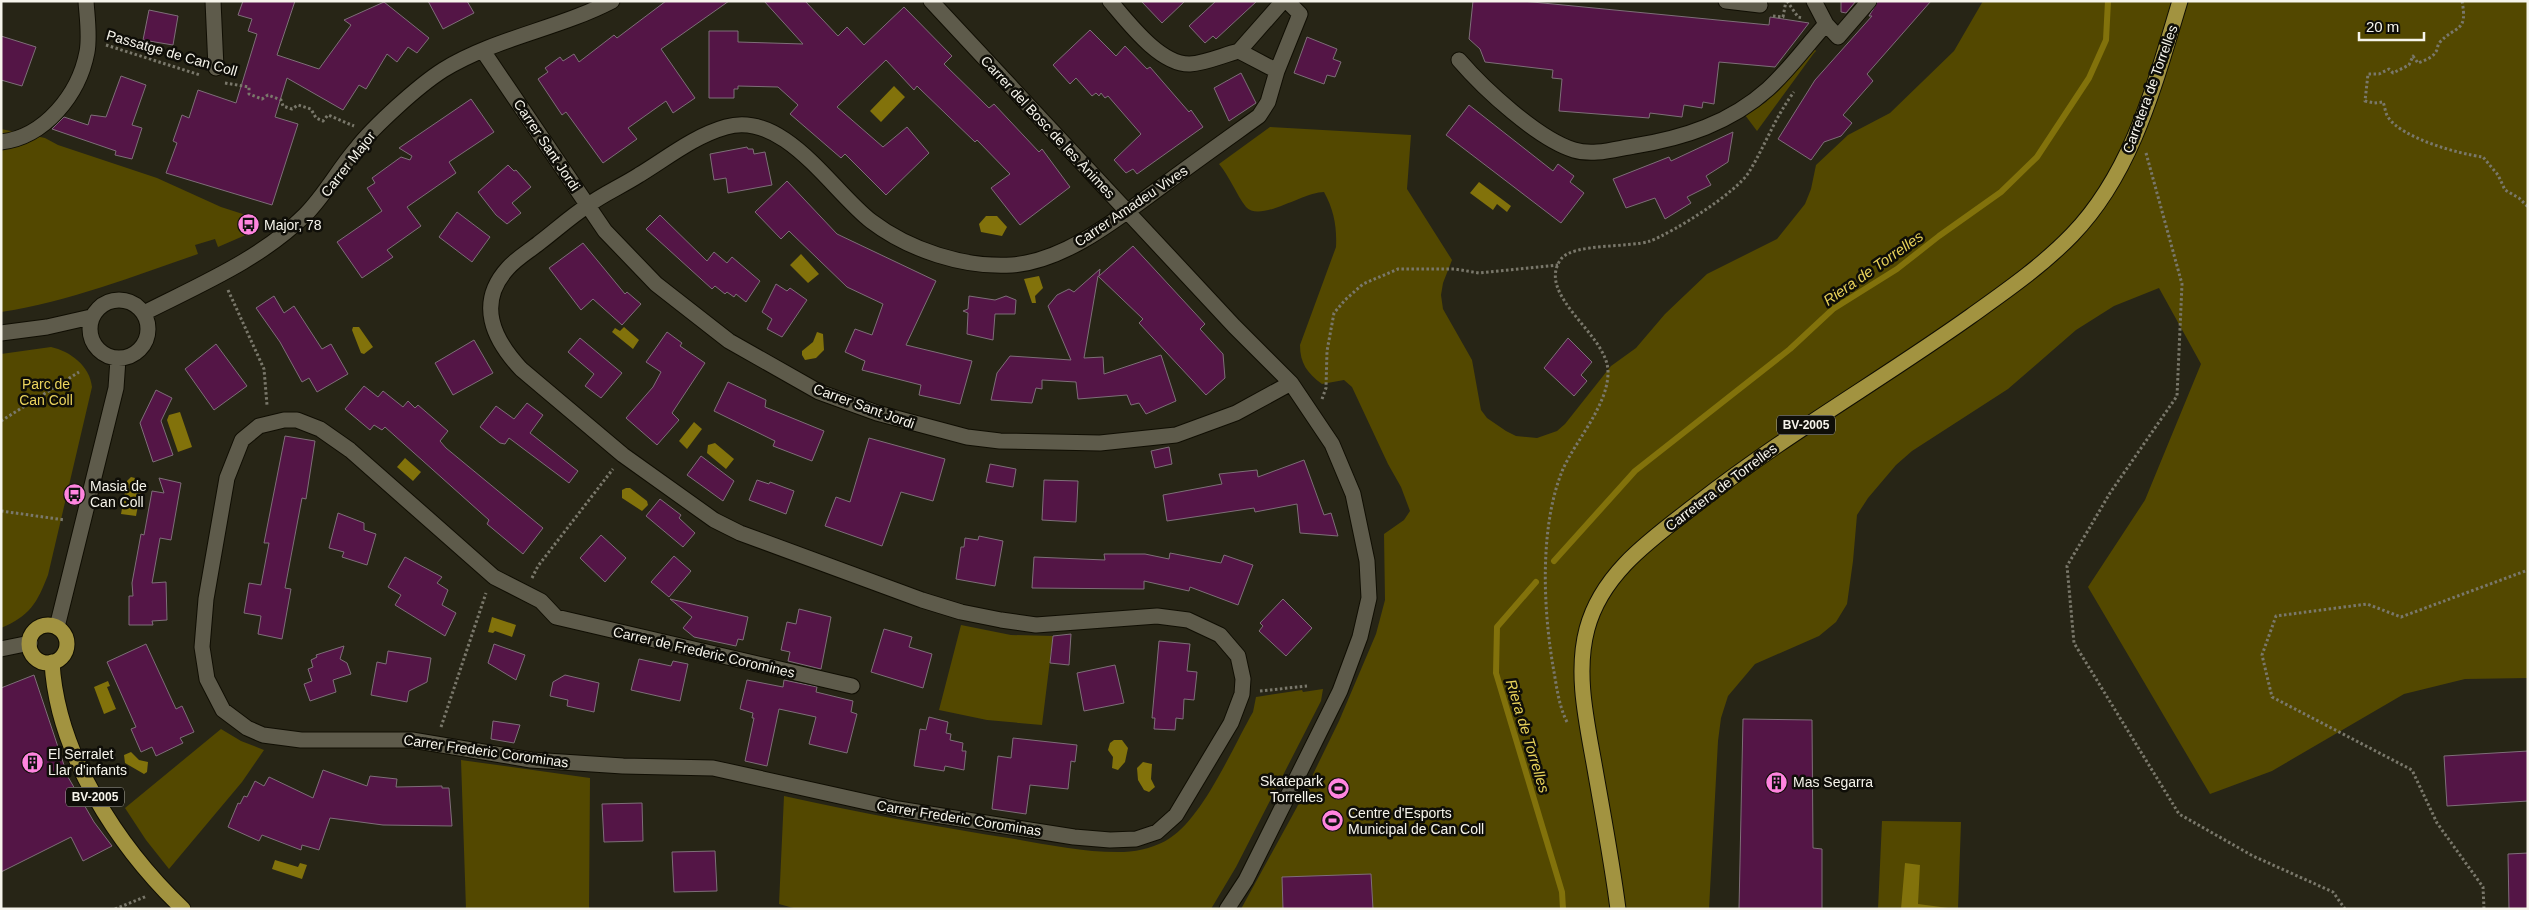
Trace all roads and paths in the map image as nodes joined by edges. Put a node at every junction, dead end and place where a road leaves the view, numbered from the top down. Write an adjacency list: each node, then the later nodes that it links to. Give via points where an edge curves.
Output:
1 (86, 1): 14 (street)
2 (213, 1): 19 (street)
3 (612, 1): 15 (street, Carrer Major, via 568,21)
4 (931, 1): 27 (street, Carrer del Bosc de les Ànimes)
5 (1110, 1): 16 (street, via 1163,56 1176,62 1189,64)
6 (1285, 1): 16 (street); 18 (street, Carrer Amadeu Vives, via 1300,14)
7 (1726, 1): 12 (street)
8 (1814, 1): 13 (street)
9 (1869, 1): 13 (street, via 1838,37)
10 (2180, 1): 22 (main road, Carretera de Torrelles / BV-2005)
11 (2462, 1): 26 (path, via 2465,14 2459,30 2439,42 2435,54 2423,61 2418,63 2413,56 2409,65 2393,73 2389,69 2379,74 2368,74 2365,101 2383,102 2388,117 2418,140 2461,154 2483,157 2498,174 2505,190)
12 (1760, 5)
13 (1826, 24): 17 (street, via 1768,89 1711,126 1671,140 1593,153 1574,150 1537,130 1483,85)
14 (88, 41): 20 (path, Passatge de Can Coll); 24 (street, via 77,80 56,113 28,134)
15 (482, 52): 23 (street, Carrer Major, via 442,71); 25 (street, Carrer Sant Jordi)
16 (1239, 52): 18 (street)
17 (1459, 60)
18 (1277, 71): 27 (street, Carrer Amadeu Vives, via 1268,102 1259,116)
19 (217, 74): 23 (path, Passatge de Can Coll, via 249,87 249,94 262,99 268,95 292,109 298,105 311,109 316,118 323,121 328,115)
20 (202, 75)
21 (1797, 87): 28 (path, via 1748,174 1728,193 1650,241 1572,251)
22 (2139, 126): 59 (main road, Carretera de Torrelles / BV-2005, via 2122,165 2100,201 2073,234 2050,255 1935,341 1730,478 1621,567 1602,591 1593,608 1582,651 1583,704); 60 (path, via 2182,284 2177,396 2110,493 2067,566 2074,643 2179,814 2253,856 2333,892)
23 (368, 135): 30 (street, Carrer Major, via 322,197 287,232 235,265)
24 (1, 142)
25 (587, 205): 27 (street, Carrer Amadeu Vives, via 689,142 727,126 745,125 768,131 789,142 871,221 946,259 984,265 1013,265 1044,259 1074,246); 35 (street, Carrer Sant Jordi, via 605,231 656,284 730,341 820,392 932,429 967,437 1035,442 1100,443 1147,439 1176,435 1203,426 1236,413); 52 (street, Carrer Frederic Corominas, via 508,268 492,290 490,315 495,334 520,370 623,455 714,520 740,533 961,612 1036,624 1157,616 1188,620 1220,634 1238,656 1243,679)
26 (2528, 207)
27 (1126, 212): 35 (street, Carrer del Bosc de les Ànimes)
28 (1558, 265): 36 (path, via 1478,273 1454,269 1398,269 1363,284 1334,313 1327,351 1326,388 1321,400); 53 (path, via 1557,280 1564,302 1605,354 1608,372 1595,412 1558,484 1545,566 1548,639 1560,709)
29 (233, 295): 38 (path, via 264,369)
30 (144, 313): 31 (street, via 127,300 116,299 97,308); 33 (street, via 148,334 144,344 129,357)
31 (91, 317): 32 (street); 33 (street, via 89,326 94,345 100,352)
32 (1, 333)
33 (118, 359): 41 (street, via 116,388)
34 (79, 372): 37 (path)
35 (1291, 383): 36 (street, Carrer del Bosc de les Ànimes)
36 (1308, 409): 58 (street, Carrer del Bosc de les Ànimes, via 1332,444 1353,494 1368,561 1369,598 1360,637 1340,691 1246,880)
37 (1, 421)
38 (268, 424): 45 (street, Carrer Frederic Corominas, via 297,420 335,439 494,577 541,601); 52 (street, Carrer Frederic Corominas, via 258,426 242,440 227,478 206,600 202,647 206,679 223,710 247,728 263,735 301,740 412,740 539,761 713,768 898,809 1110,840 1136,839 1157,832 1176,815 1227,731)
39 (615, 468): 42 (path)
40 (1, 510): 41 (path)
41 (82, 524): 46 (street)
42 (538, 566)
43 (2528, 570): 61 (path, via 2402,617 2367,604 2276,616 2262,655 2272,697 2412,770 2437,823 2483,888)
44 (487, 590): 54 (path)
45 (556, 617): 50 (street, Carrer de Frederic Coromines)
46 (57, 627): 47 (main road, via 39,627); 49 (main road, via 67,643 63,655)
47 (30, 643): 48 (street); 49 (main road, via 36,658)
48 (1, 649)
49 (52, 662): 55 (main road, BV-2005, via 61,711 78,765 106,816)
50 (852, 686)
51 (1307, 686): 52 (path)
52 (1242, 694)
53 (1568, 725)
54 (439, 732)
55 (164, 890): 56 (path); 57 (main road, BV-2005)
56 (115, 909)
57 (183, 909)
58 (1227, 909)
59 (1618, 909)
60 (2345, 909)
61 (2484, 909)

